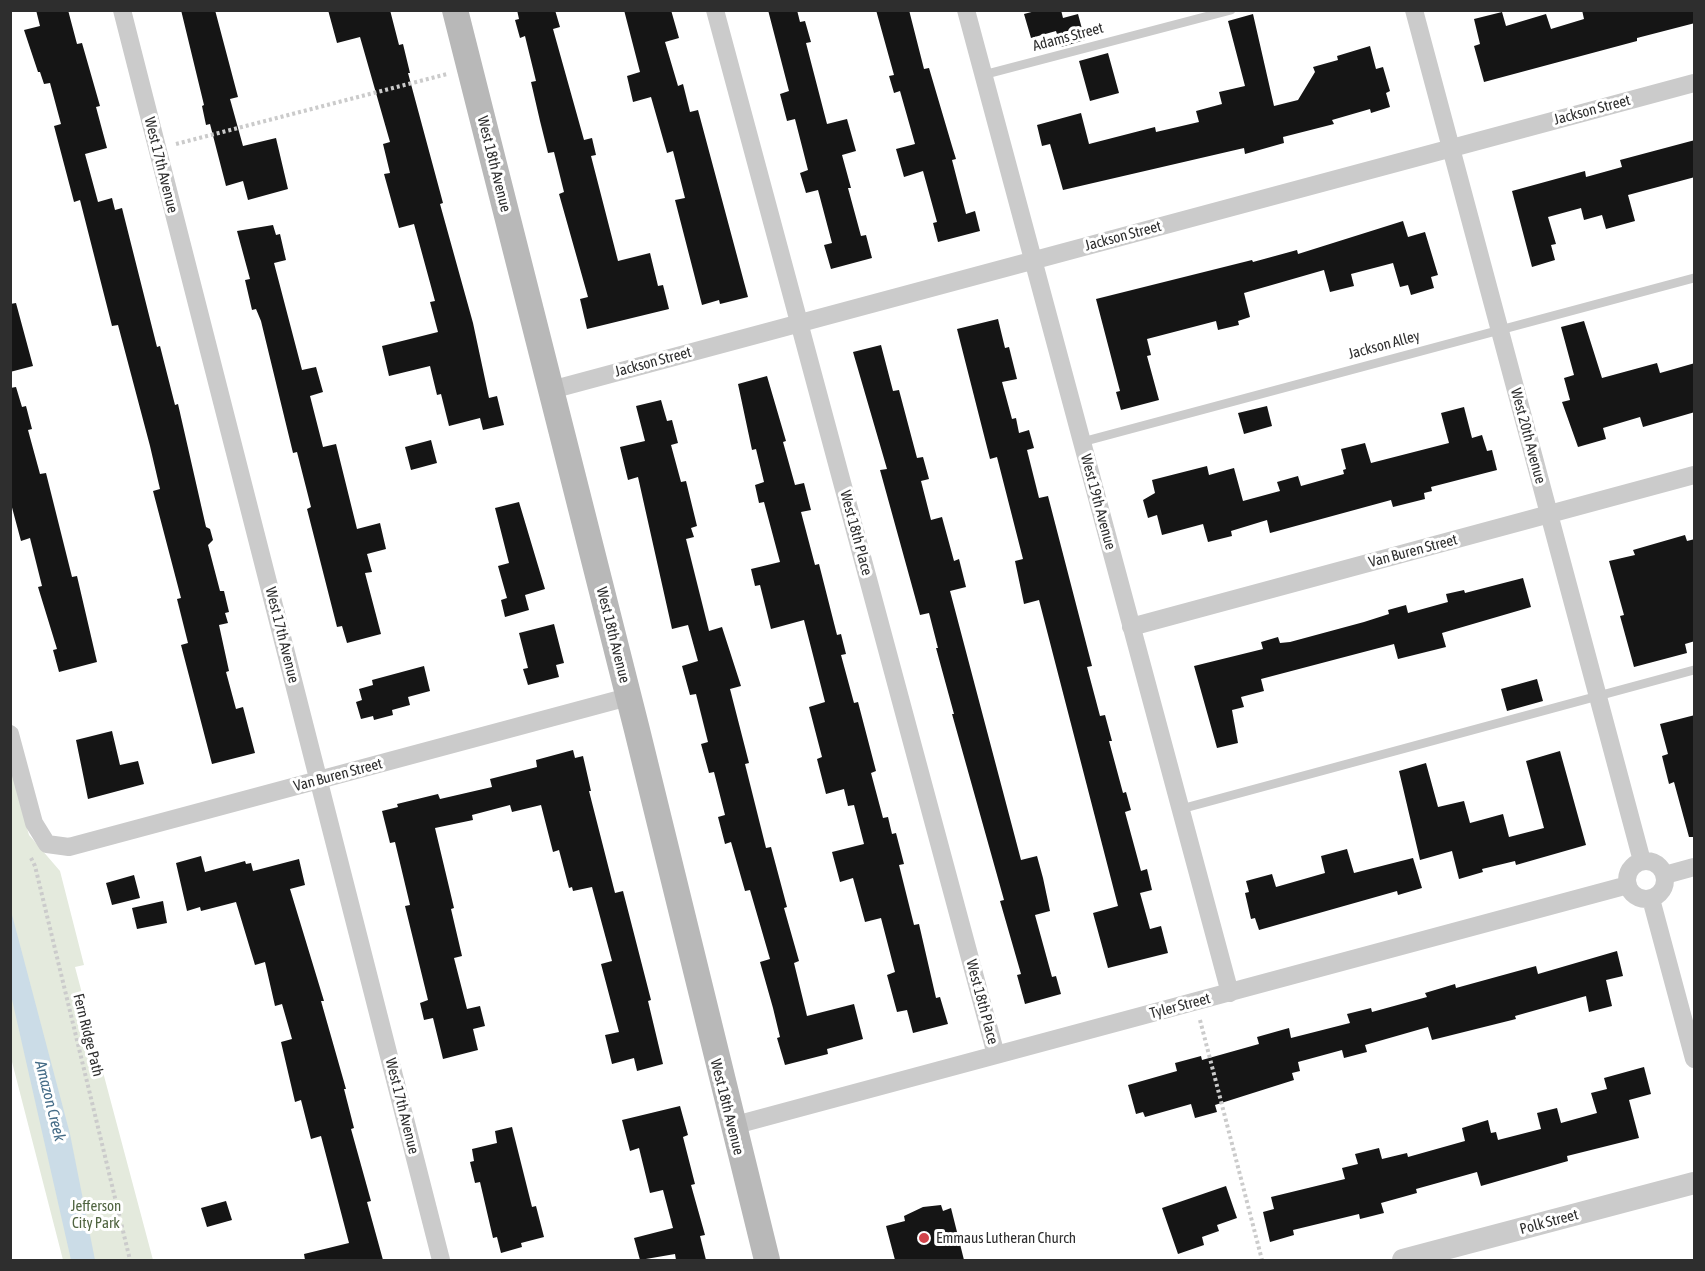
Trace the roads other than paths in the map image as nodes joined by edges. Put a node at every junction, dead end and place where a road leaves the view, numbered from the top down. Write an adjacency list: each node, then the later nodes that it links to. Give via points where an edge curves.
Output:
1 (122, 10): 23 (street, West 17th Avenue)
2 (455, 10): 14 (main road, West 18th Avenue)
3 (716, 10): 12 (street, West 18th Place)
4 (966, 10): 7 (street, West 19th Avenue)
5 (1231, 10): 7 (lane, Adams Street)
6 (1414, 10): 9 (street, West 20th Avenue)
7 (983, 75): 10 (street, West 19th Avenue)
8 (1695, 83): 9 (street, Jackson Street)
9 (1450, 148): 10 (street, Jackson Street); 13 (street, West 20th Avenue)
10 (1033, 260): 12 (street, Jackson Street); 15 (street, West 19th Avenue)
11 (1695, 278): 13 (lane, Jackson Alley)
12 (800, 323): 14 (street, Jackson Street); 31 (street, West 18th Place)
13 (1499, 329): 15 (lane, Jackson Alley); 17 (street, West 20th Avenue)
14 (550, 390): 21 (main road, West 18th Avenue)
15 (1082, 442): 18 (street, West 19th Avenue)
16 (1695, 475): 17 (street, Van Buren Street)
17 (1549, 514): 18 (street, Van Buren Street); 20 (street, West 20th Avenue)
18 (1131, 627): 24 (street, West 19th Avenue)
19 (1695, 670): 20 (lane)
20 (1598, 696): 24 (lane); 25 (street, West 20th Avenue)
21 (628, 697): 23 (street, Van Buren Street); 33 (main road, West 18th Avenue)
22 (10, 734): 23 (street, Van Buren Street, via 34,823 47,844 69,847)
23 (318, 780): 35 (street, West 17th Avenue)
24 (1180, 809): 30 (street, West 19th Avenue)
25 (1641, 861): 27 (street, via 1656,863); 28 (street, via 1629,871)
26 (1695, 867): 27 (street)
27 (1665, 875): 29 (street, via 1663,889)
28 (1628, 885): 29 (street, via 1636,897); 30 (street, Tyler Street)
29 (1652, 898): 32 (street)
30 (1230, 993): 31 (street, Tyler Street)
31 (996, 1055): 33 (street, Tyler Street)
32 (1695, 1059)
33 (732, 1126): 36 (main road, West 18th Avenue)
34 (1695, 1183): 37 (street, Polk Street)
35 (441, 1260)
36 (767, 1260)
37 (1403, 1260)

